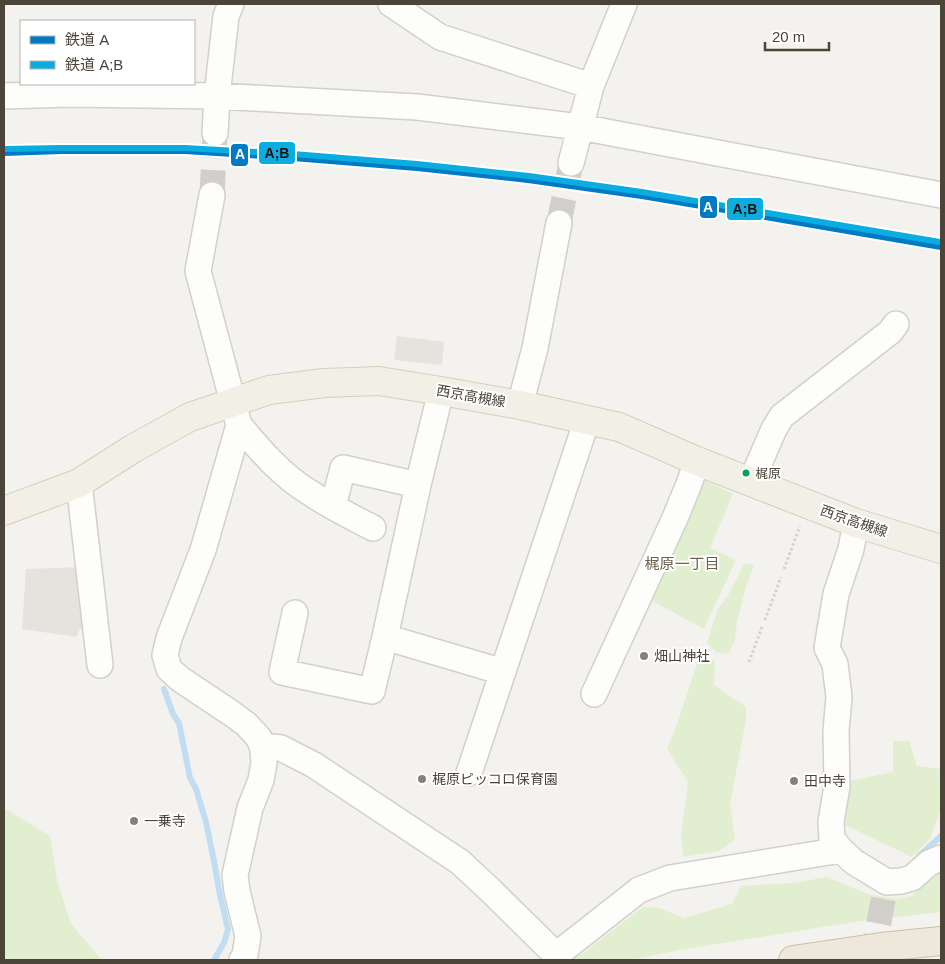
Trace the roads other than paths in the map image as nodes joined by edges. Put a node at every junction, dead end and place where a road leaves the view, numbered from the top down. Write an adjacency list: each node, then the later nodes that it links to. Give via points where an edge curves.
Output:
1 (230, 4): 6 (street)
2 (391, 4): 4 (street, via 440,37)
3 (624, 4): 4 (street)
4 (591, 86): 7 (street)
5 (4, 96): 6 (street)
6 (217, 96): 7 (street, via 417,107); 8 (street)
7 (580, 127): 9 (street); 11 (street)
8 (215, 133)
9 (571, 163)
10 (212, 194): 16 (street, via 198,271)
11 (941, 195)
12 (559, 223): 15 (street, via 535,348)
13 (896, 324): 19 (street, via 782,416)
14 (441, 391): 15 (main road, 西京高槻線); 16 (main road, 西京高槻線, via 379,381 333,383 269,390); 21 (street)
15 (520, 405): 17 (main road, 西京高槻線)
16 (236, 413): 20 (main road, 西京高槻線, via 190,417); 22 (street, via 267,456 296,483); 32 (street, via 203,550 164,655 169,669 246,724 259,738)
17 (587, 420): 18 (main road, 西京高槻線, via 619,427); 30 (street)
18 (697, 461): 19 (main road, 西京高槻線); 31 (street, via 675,518)
19 (751, 482): 24 (main road, 西京高槻線)
20 (79, 483): 23 (main road, 西京高槻線); 29 (street)
21 (418, 485): 22 (street, via 343,468); 28 (street)
22 (333, 506): 25 (street)
23 (4, 511)
24 (856, 523): 26 (main road, 西京高槻線); 34 (street, via 836,594 827,648 835,664 839,697 837,786 831,822 832,839)
25 (373, 528)
26 (941, 549)
27 (295, 613): 28 (street, via 276,670 372,691)
28 (385, 637): 30 (street)
29 (100, 665)
30 (503, 672): 33 (street)
31 (594, 694)
32 (263, 749): 34 (street, via 281,748 314,765 460,862 553,952 560,952 639,890 670,878); 37 (street, via 264,763 235,875 248,936)
33 (469, 773)
34 (841, 850): 35 (street, via 885,888 912,878 929,863)
35 (941, 858)
36 (941, 941): 38 (highway)
37 (242, 960)
38 (793, 960)

